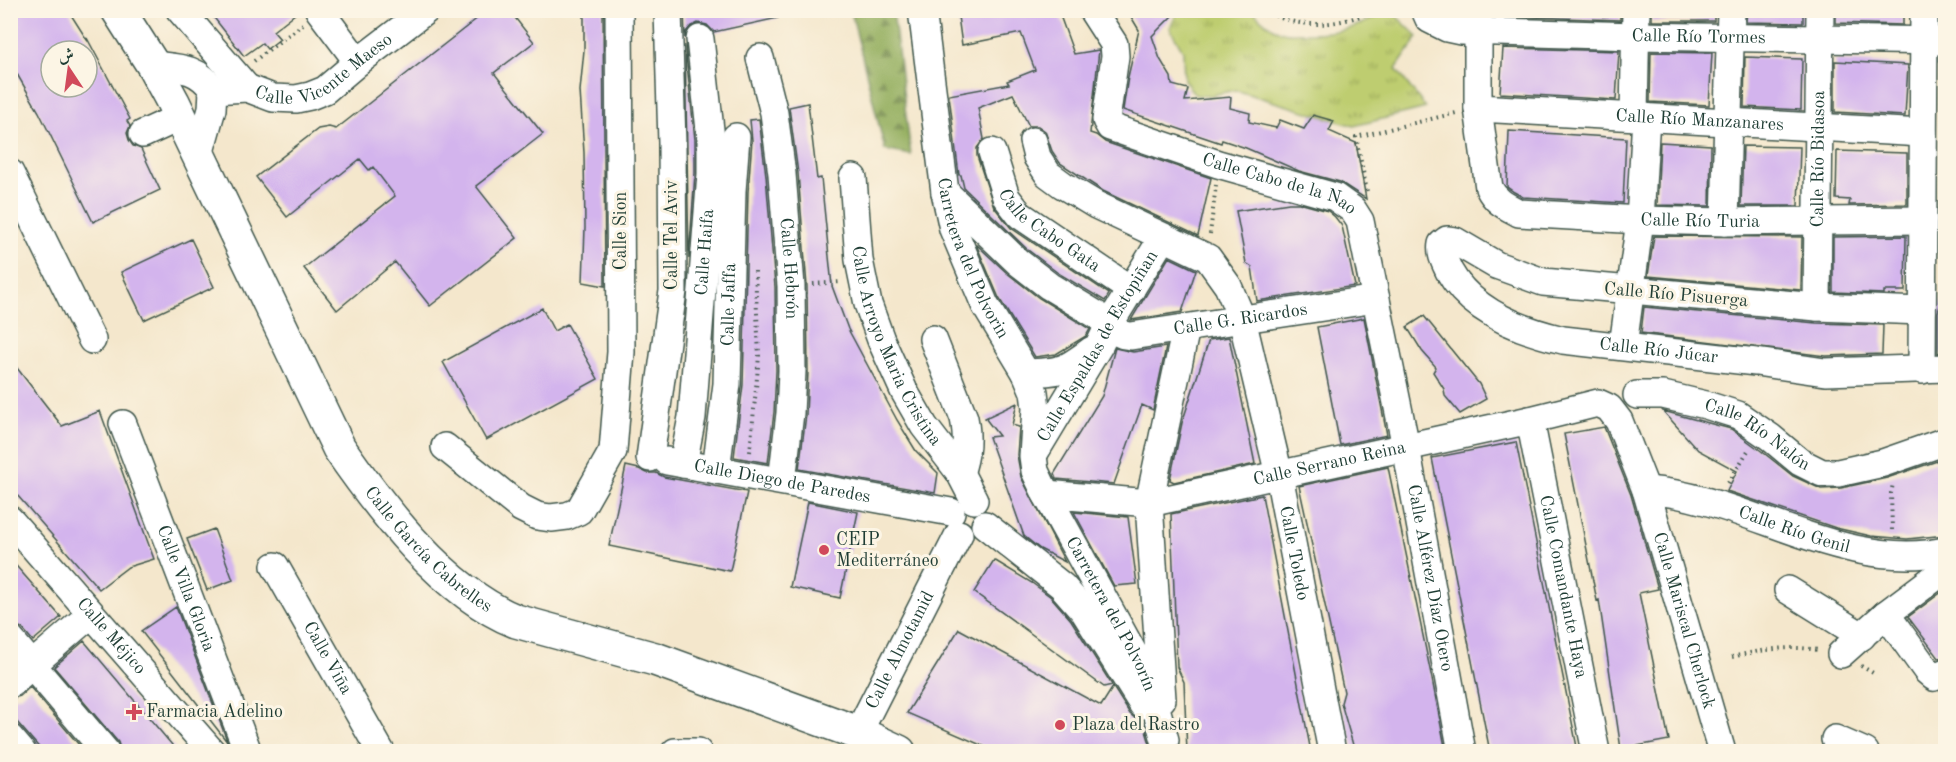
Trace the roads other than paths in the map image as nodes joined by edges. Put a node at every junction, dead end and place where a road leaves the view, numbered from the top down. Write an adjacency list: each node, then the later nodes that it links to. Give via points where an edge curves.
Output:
1 (118, 10): 21 (main road, Calle García Cabrelles)
2 (180, 10): 22 (street)
3 (619, 10): 63 (street, Calle Sion, via 621,352)
4 (668, 10): 65 (street, Calle Tel Aviv, via 673,291)
5 (922, 10): 36 (street, Carretera del Polvorin)
6 (1092, 10): 45 (street, Calle Cabo de la Nao, via 1113,44 1115,56 1106,120 1110,128 1335,197 1353,210 1360,221)
7 (1425, 10): 14 (street, via 1429,19)
8 (1731, 10): 15 (street)
9 (1820, 10): 17 (street, Calle Río Bidasoa)
10 (1924, 10): 18 (street)
11 (320, 11): 20 (street)
12 (417, 14): 20 (street, Calle Vicente Maeso)
13 (1636, 23): 14 (street, Calle Río Tormes); 15 (street, Calle Río Tormes); 25 (street)
14 (1470, 24): 23 (street)
15 (1730, 38): 17 (street, Calle Río Tormes); 26 (street)
16 (700, 39): 30 (street, Calle Haifa)
17 (1819, 39): 18 (street, Calle Río Tormes); 27 (street, Calle Río Bidasoa)
18 (1935, 41): 28 (street)
19 (760, 58): 70 (street, Calle Hebrón, via 774,113 790,286 792,371)
20 (358, 62): 22 (street, Calle Vicente Maeso, via 325,90 296,99 273,98)
21 (153, 64): 22 (street, Calle Vicente Maeso); 24 (main road, Calle García Cabrelles)
22 (231, 85): 33 (street, via 212,109)
23 (1478, 108): 25 (street, Calle Río Manzanares); 37 (street, Calle Río Turia, via 1489,188 1495,199 1520,213)
24 (177, 109): 29 (street); 33 (main road, Calle García Cabrelles)
25 (1640, 116): 26 (street, Calle Río Manzanares); 37 (street)
26 (1728, 123): 27 (street, Calle Río Manzanares); 40 (street)
27 (1819, 128): 28 (street, Calle Río Manzanares); 38 (street, Calle Río Bidasoa)
28 (1923, 133): 39 (street)
29 (143, 134)
30 (732, 138): 66 (street, Calle Haifa, via 710,190 692,417); 67 (street, Calle Jaffa, via 727,384)
31 (1033, 141): 41 (street, via 1037,157 1056,180 1096,205)
32 (992, 152): 43 (street, Calle Cabo Gata, via 1006,197 1020,215)
33 (199, 155): 87 (main road, Calle García Cabrelles, via 339,447 402,530 450,579 516,621 656,659)
34 (10, 173): 52 (street)
35 (853, 178): 68 (street, Calle Arroyo Maria Cristina, via 859,260 874,322 904,391 924,426)
36 (945, 192): 50 (street, Calle G. Ricardos, via 1018,262 1097,315); 55 (street, Carretera del Polvorin, via 968,269)
37 (1640, 220): 40 (street, Calle Río Turia); 44 (street)
38 (1818, 220): 39 (street, Calle Río Turia); 40 (street, Calle Río Turia); 46 (street, Calle Río Bidasoa)
39 (1923, 220): 47 (street)
40 (1725, 222)
41 (1163, 237): 43 (street, Calle Espaldas de Estopiñan); 48 (street, Calle Toledo, via 1208,258 1228,286)
42 (1442, 244): 44 (street, Calle Río Pisuerga, via 1455,241 1496,265 1543,282); 53 (street, Calle Río Júcar, via 1441,251 1453,279 1509,323 1563,340)
43 (1131, 290): 50 (street, Calle Espaldas de Estopiñan)
44 (1632, 291): 46 (street, Calle Río Pisuerga); 53 (street)
45 (1376, 299): 48 (street, Calle G. Ricardos); 62 (street, Calle Alférez Díaz Otero)
46 (1817, 306): 47 (street, Calle Río Pisuerga)
47 (1922, 312): 54 (street)
48 (1242, 319): 49 (street, Calle G. Ricardos); 69 (street, Calle Toledo)
49 (1186, 328): 50 (street, Calle G. Ricardos, via 1131,336); 73 (street)
50 (1105, 334): 55 (street, via 1069,367); 64 (street, Calle Espaldas de Estopiñan)
51 (933, 339): 68 (street, via 967,432)
52 (92, 340)
53 (1623, 346): 54 (street, Calle Río Júcar, via 1825,372)
54 (1934, 369)
55 (1026, 374): 64 (street, Carretera del Polvorin, via 1036,408)
56 (1636, 395): 60 (street, Calle Río Nalón, via 1663,394 1738,416 1800,462 1822,473 1883,463)
57 (1609, 408): 58 (street, Calle Serrano Reina, via 1598,403); 71 (street, Calle Mariscal Cherlock, via 1619,421)
58 (1530, 420): 62 (street, Calle Serrano Reina); 101 (street, Calle Comandante Haya)
59 (123, 424): 94 (street, Calle Villa Gloria)
60 (1946, 441)
61 (445, 447): 63 (street, via 521,507 551,518 579,511)
62 (1406, 447): 69 (street, Calle Serrano Reina); 100 (street, Calle Alférez Díaz Otero)
63 (613, 451): 65 (street, Calle Diego de Paredes)
64 (1033, 456): 72 (street, Carretera del Polvorin)
65 (650, 458): 66 (street, Calle Diego de Paredes)
66 (683, 464): 67 (street, Calle Diego de Paredes)
67 (716, 470): 70 (street, Calle Diego de Paredes)
68 (960, 473): 74 (street, Calle Arroyo Maria Cristina)
69 (1279, 475): 73 (street, Calle Serrano Reina); 99 (street, Calle Toledo)
70 (782, 481): 74 (street, Calle Diego de Paredes)
71 (1646, 490): 77 (street, Calle Río Genil, via 1690,498 1837,545 1875,553 1918,554); 102 (street, Calle Mariscal Cherlock)
72 (1046, 494): 73 (street, Calle Serrano Reina); 90 (street, Carretera del Polvorín, via 1139,663 1152,694)
73 (1149, 503): 90 (street)
74 (961, 515): 87 (street, Calle Almotamid); 90 (street, Calle Arroyo Maria Cristina, via 984,507 985,525 1062,586 1084,611)
75 (10, 520): 79 (street, Calle Méjico)
76 (275, 566): 95 (street, Calle Viña)
77 (1944, 568): 80 (street)
78 (1788, 590): 81 (street)
79 (91, 614): 84 (street); 93 (street, Calle Méjico)
80 (1886, 614): 81 (street); 85 (street, via 1927,671 1934,677)
81 (1862, 636): 83 (street)
82 (10, 639): 84 (street)
83 (1841, 654)
84 (32, 665): 86 (street); 92 (street)
85 (1946, 672)
86 (10, 684)
87 (858, 733): 98 (main road, Calle García Cabrelles)
88 (10, 738): 91 (street)
89 (1835, 739): 103 (street)
90 (1165, 746)
91 (22, 752)
92 (106, 752)
93 (212, 752)
94 (248, 752)
95 (381, 752)
96 (675, 752): 97 (street)
97 (698, 752)
98 (899, 752)
99 (1332, 752)
100 (1462, 752)
101 (1596, 752)
102 (1722, 752)
103 (1866, 752)

